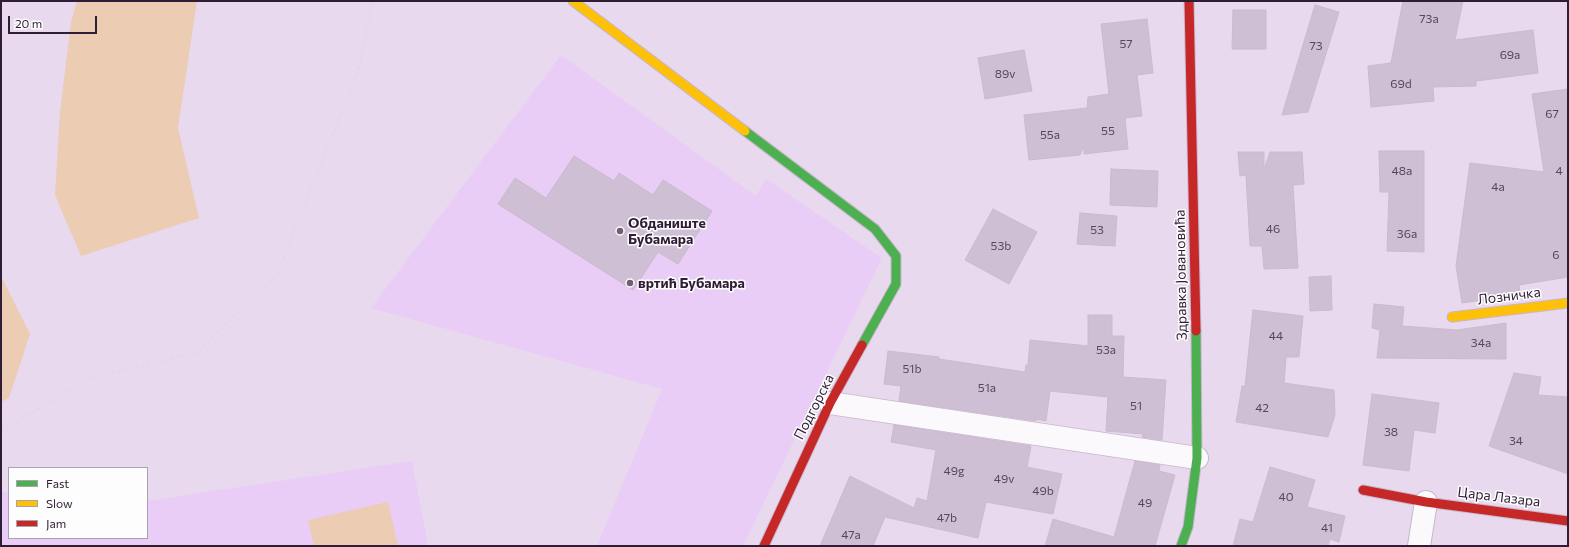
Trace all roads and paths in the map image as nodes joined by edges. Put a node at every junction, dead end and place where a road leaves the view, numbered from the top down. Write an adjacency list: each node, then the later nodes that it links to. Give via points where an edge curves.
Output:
1 (373, 1): 7 (path, via 358,71 277,275 196,353 91,378)
2 (573, 1): 6 (street, Подгорска, via 875,229 896,256 896,284)
3 (1189, 1): 8 (street, Здравка Јовановића)
4 (1568, 303): 5 (street, Лозничка)
5 (1452, 317)
6 (830, 403): 8 (street); 12 (street, Подгорска)
7 (1, 431)
8 (1197, 458): 13 (street, Здравка Јовановића, via 1188,527)
9 (1363, 490): 10 (street, Цара Лазара)
10 (1426, 502): 11 (street, Цара Лазара); 14 (street)
11 (1568, 521)
12 (764, 546)
13 (1181, 546)
14 (1419, 546)

